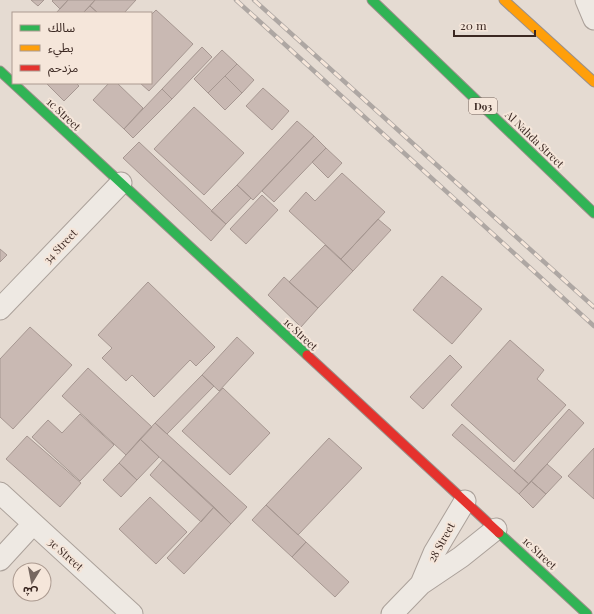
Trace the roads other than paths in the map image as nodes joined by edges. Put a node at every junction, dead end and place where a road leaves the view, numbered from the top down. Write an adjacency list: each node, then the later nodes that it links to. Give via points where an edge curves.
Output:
1 (372, 0): 10 (street, Al Nahda Street / D93)
2 (504, 0): 7 (street)
3 (586, 0): 4 (street)
4 (594, 18)
5 (0, 71): 6 (street, 1c Street)
6 (12, 82)
7 (594, 82)
8 (14, 84): 9 (street, 1c Street)
9 (121, 183): 11 (street, 34 Street); 13 (street, 1c Street)
10 (594, 213)
11 (0, 309)
12 (0, 493): 14 (street, 3c Street)
13 (465, 501): 15 (street, 1c Street); 17 (street, 28 Street, via 434,553)
14 (34, 524): 16 (street); 18 (street, 3c Street)
15 (496, 529): 17 (street, 28 Street); 20 (street, 1c Street)
16 (0, 560)
17 (421, 584): 19 (street, 28 Street)
18 (132, 614)
19 (392, 614)
20 (587, 614)

